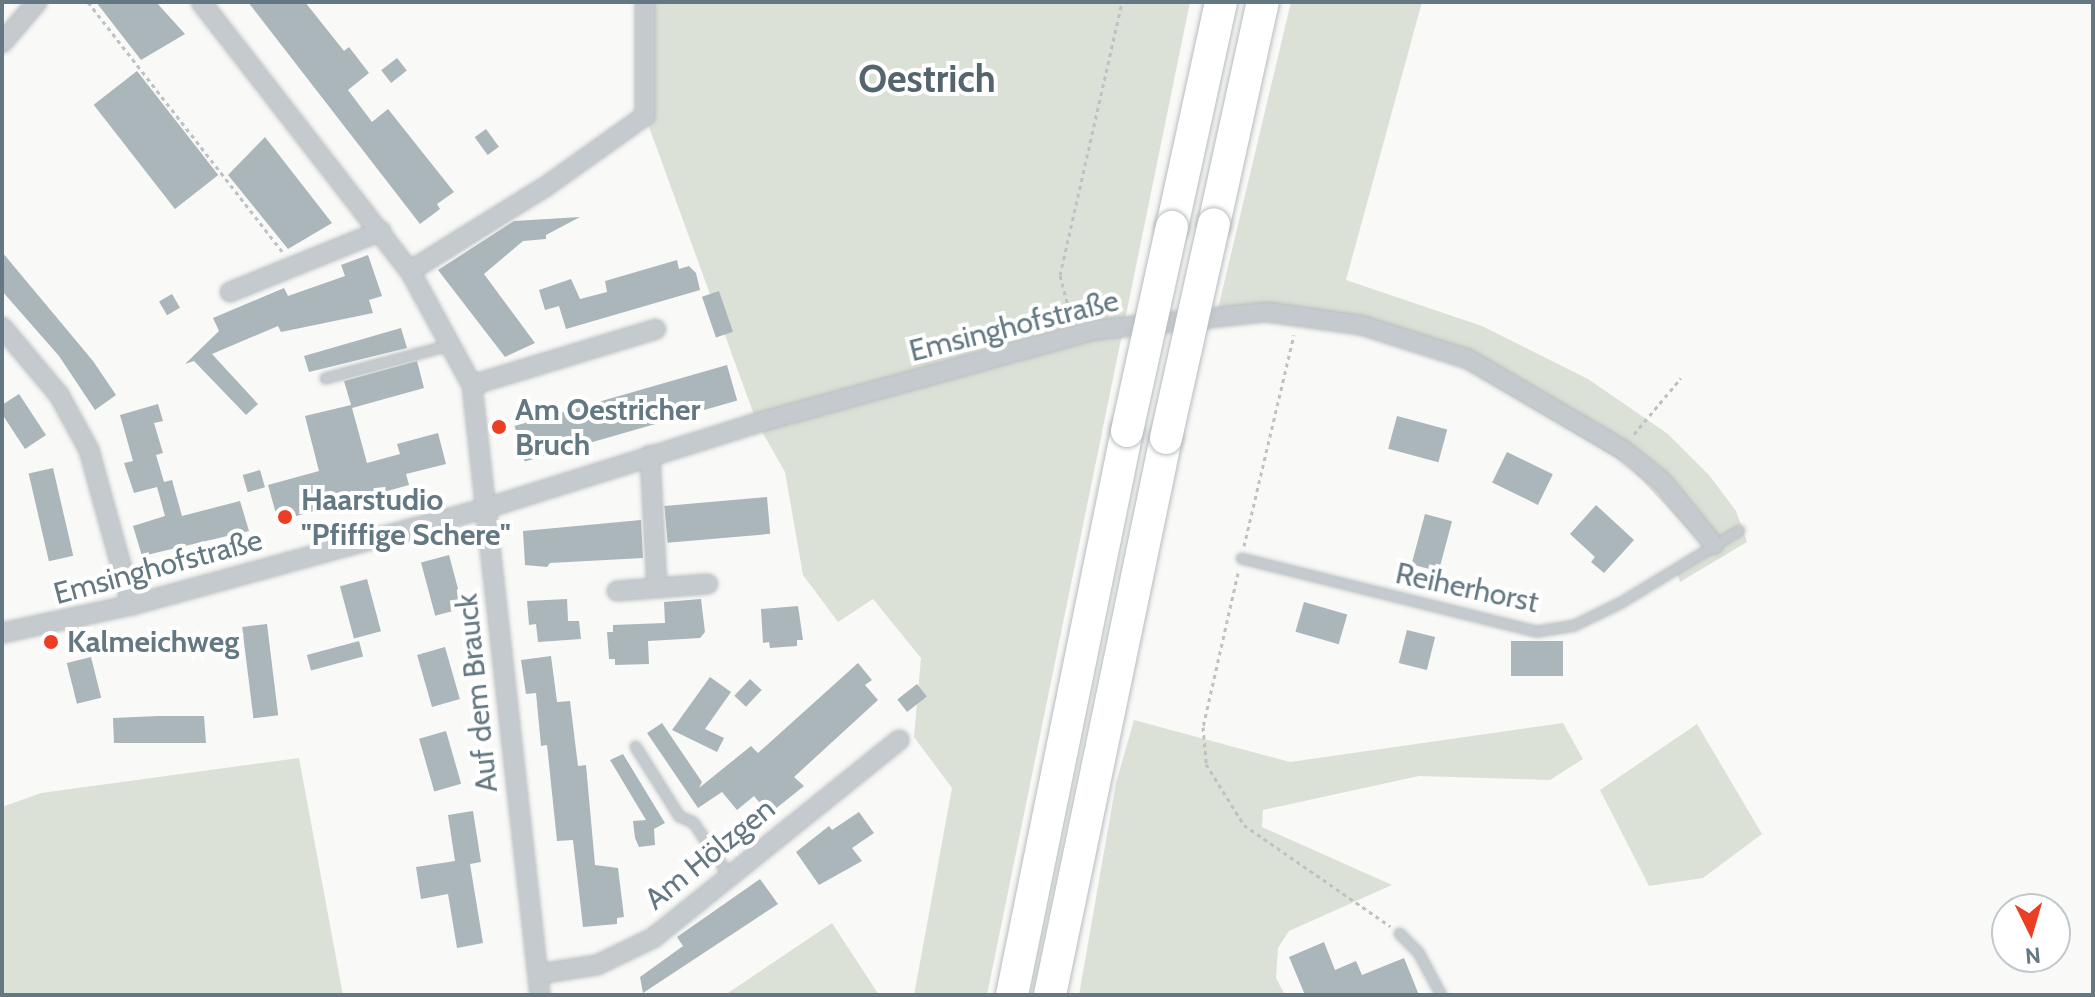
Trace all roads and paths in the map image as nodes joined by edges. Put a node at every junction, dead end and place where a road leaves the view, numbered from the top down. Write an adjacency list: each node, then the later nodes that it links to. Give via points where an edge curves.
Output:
1 (37, 2): 8 (street)
2 (88, 2): 10 (path)
3 (201, 2): 9 (street, Auf dem Brauck)
4 (645, 2): 11 (street, via 645,116 545,187)
5 (1122, 2): 16 (path, via 1060,275)
6 (1221, 2): 38 (highway, bridge)
7 (1263, 2): 39 (highway, bridge)
8 (2, 43)
9 (381, 231): 10 (street); 11 (street, Auf dem Brauck)
10 (294, 266): 12 (street)
11 (410, 271): 17 (street, Auf dem Brauck)
12 (230, 292)
13 (1297, 316): 16 (street, Emsinghofstraße, via 1217,315); 21 (street, Emsinghofstraße, via 1361,325 1468,359); 26 (path)
14 (2, 327): 30 (street, via 59,395 89,450)
15 (656, 329): 20 (street)
16 (1075, 335): 22 (street, Emsinghofstraße)
17 (452, 344): 18 (lane); 20 (street, Auf dem Brauck)
18 (325, 378)
19 (1681, 378): 21 (path)
20 (472, 385): 23 (street, Auf dem Brauck)
21 (1622, 449): 25 (street, Emsinghofstraße, via 1662,481)
22 (650, 455): 23 (street, Emsinghofstraße); 28 (street)
23 (484, 509): 30 (street, Emsinghofstraße); 36 (street, Auf dem Brauck)
24 (1739, 530): 25 (lane, Reiherhorst)
25 (1714, 545): 26 (lane, Reiherhorst, via 1574,625 1537,631)
26 (1241, 558): 35 (path, via 1203,727 1206,764 1244,825)
27 (708, 584): 28 (street)
28 (657, 588): 29 (street)
29 (617, 591)
30 (132, 605): 31 (street, Emsinghofstraße)
31 (2, 633)
32 (899, 740): 34 (street, Am Hölzgen)
33 (635, 746): 34 (lane, via 679,816 693,822)
34 (729, 876): 36 (street, Am Hölzgen, via 653,938 597,965)
35 (1399, 933): 40 (lane, via 1418,952)
36 (539, 974): 37 (street, Auf dem Brauck)
37 (540, 995)
38 (1012, 995)
39 (1050, 995)
40 (1441, 995)

